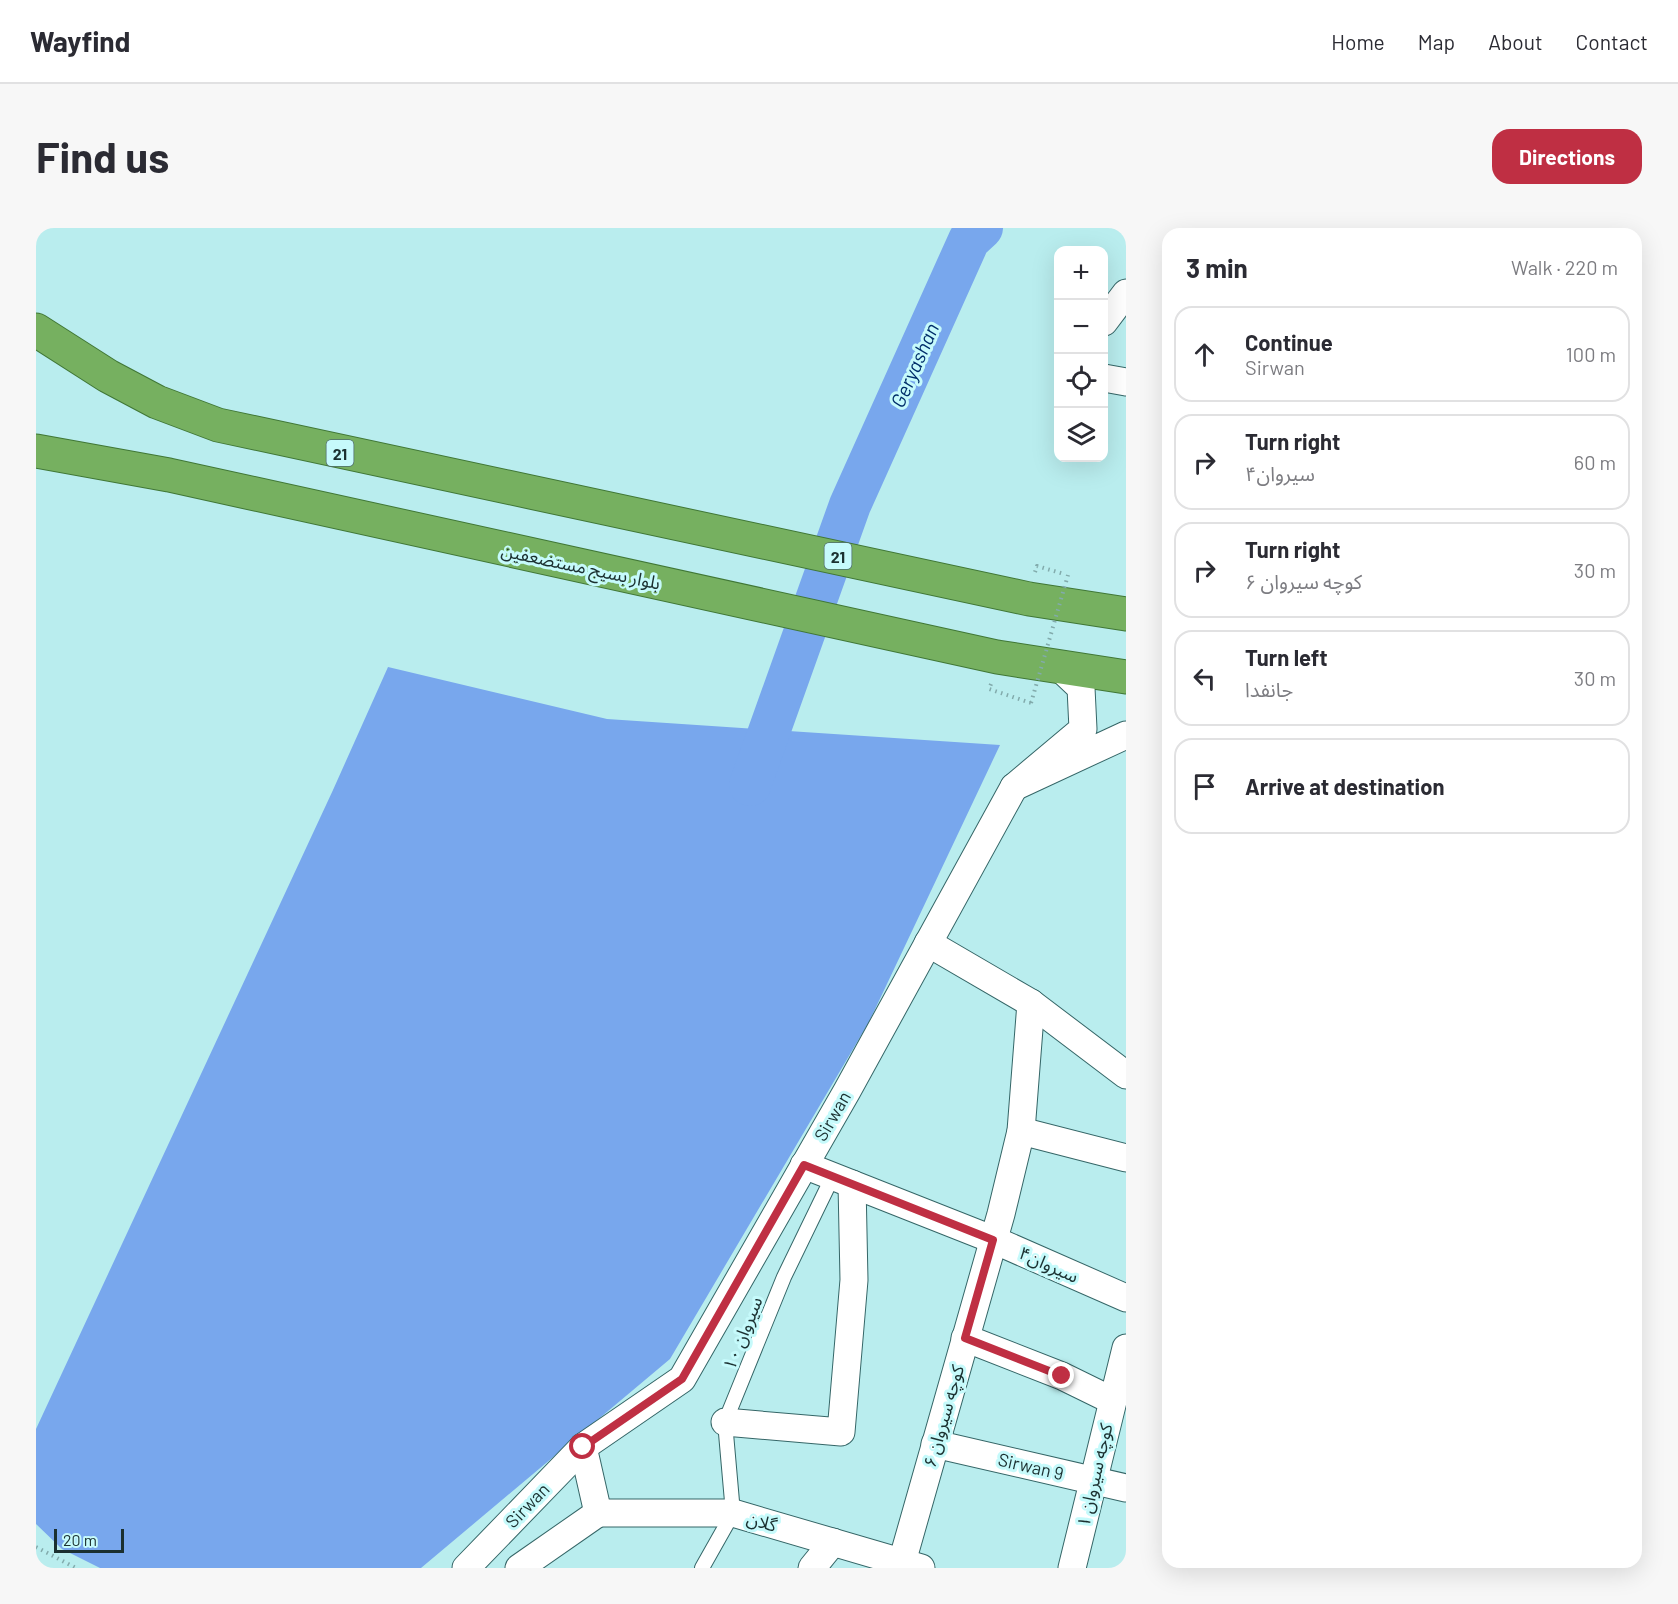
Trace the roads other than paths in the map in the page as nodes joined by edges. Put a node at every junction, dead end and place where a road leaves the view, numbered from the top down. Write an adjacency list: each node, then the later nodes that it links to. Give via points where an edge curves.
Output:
1 (1126, 293): 2 (street)
2 (1108, 317)
3 (36, 330): 5 (highway, 21)
4 (36, 346): 5 (highway)
5 (108, 376): 9 (highway, 21, via 157,402 218,425 307,446 1010,594)
6 (1108, 379): 7 (street)
7 (1126, 382)
8 (42, 450): 10 (highway, بلوار بسیج مستضعفین)
9 (1126, 614)
10 (1061, 669): 11 (highway, بلوار بسیج مستضعفین); 13 (street, via 1081,688 1083,729)
11 (1126, 677)
12 (1126, 735): 13 (street)
13 (1014, 787): 14 (street, Sirwan)
14 (928, 943): 15 (street); 19 (street, Sirwan)
15 (1030, 1003): 16 (street); 17 (street, کوچه سیروان ۶)
16 (1126, 1076)
17 (1021, 1131): 18 (street); 21 (street, کوچه سیروان ۶)
18 (1126, 1158)
19 (804, 1165): 20 (street, سیروان۴); 28 (street, Sirwan, via 682,1379)
20 (842, 1180): 21 (street, سیروان۴); 26 (lane, سیروان ۱۰, via 784,1277); 26 (street, via 854,1280 840,1432)
21 (993, 1240): 22 (street, سیروان۴); 23 (street, کوچه سیروان ۶)
22 (1126, 1298)
23 (965, 1338): 25 (street); 27 (street, کوچه سیروان ۶)
24 (1126, 1348): 25 (street, کوچه سیروان ۱)
25 (1119, 1402): 29 (street, کوچه سیروان ۱)
26 (724, 1422): 32 (lane, سیروان ۱۰)
27 (935, 1444): 29 (street, Sirwan 9); 34 (street, کوچه سیروان ۶)
28 (583, 1447): 31 (street); 35 (street, Sirwan)
29 (1092, 1480): 30 (street, Sirwan 9); 39 (street, کوچه سیروان ۱)
30 (1126, 1488)
31 (598, 1513): 32 (street, گلان); 36 (street)
32 (733, 1513): 33 (street, گلان); 37 (lane)
33 (833, 1542): 34 (street, گلان); 38 (street)
34 (911, 1565)
35 (466, 1568)
36 (519, 1568)
37 (702, 1568)
38 (812, 1568)
39 (1072, 1568)

